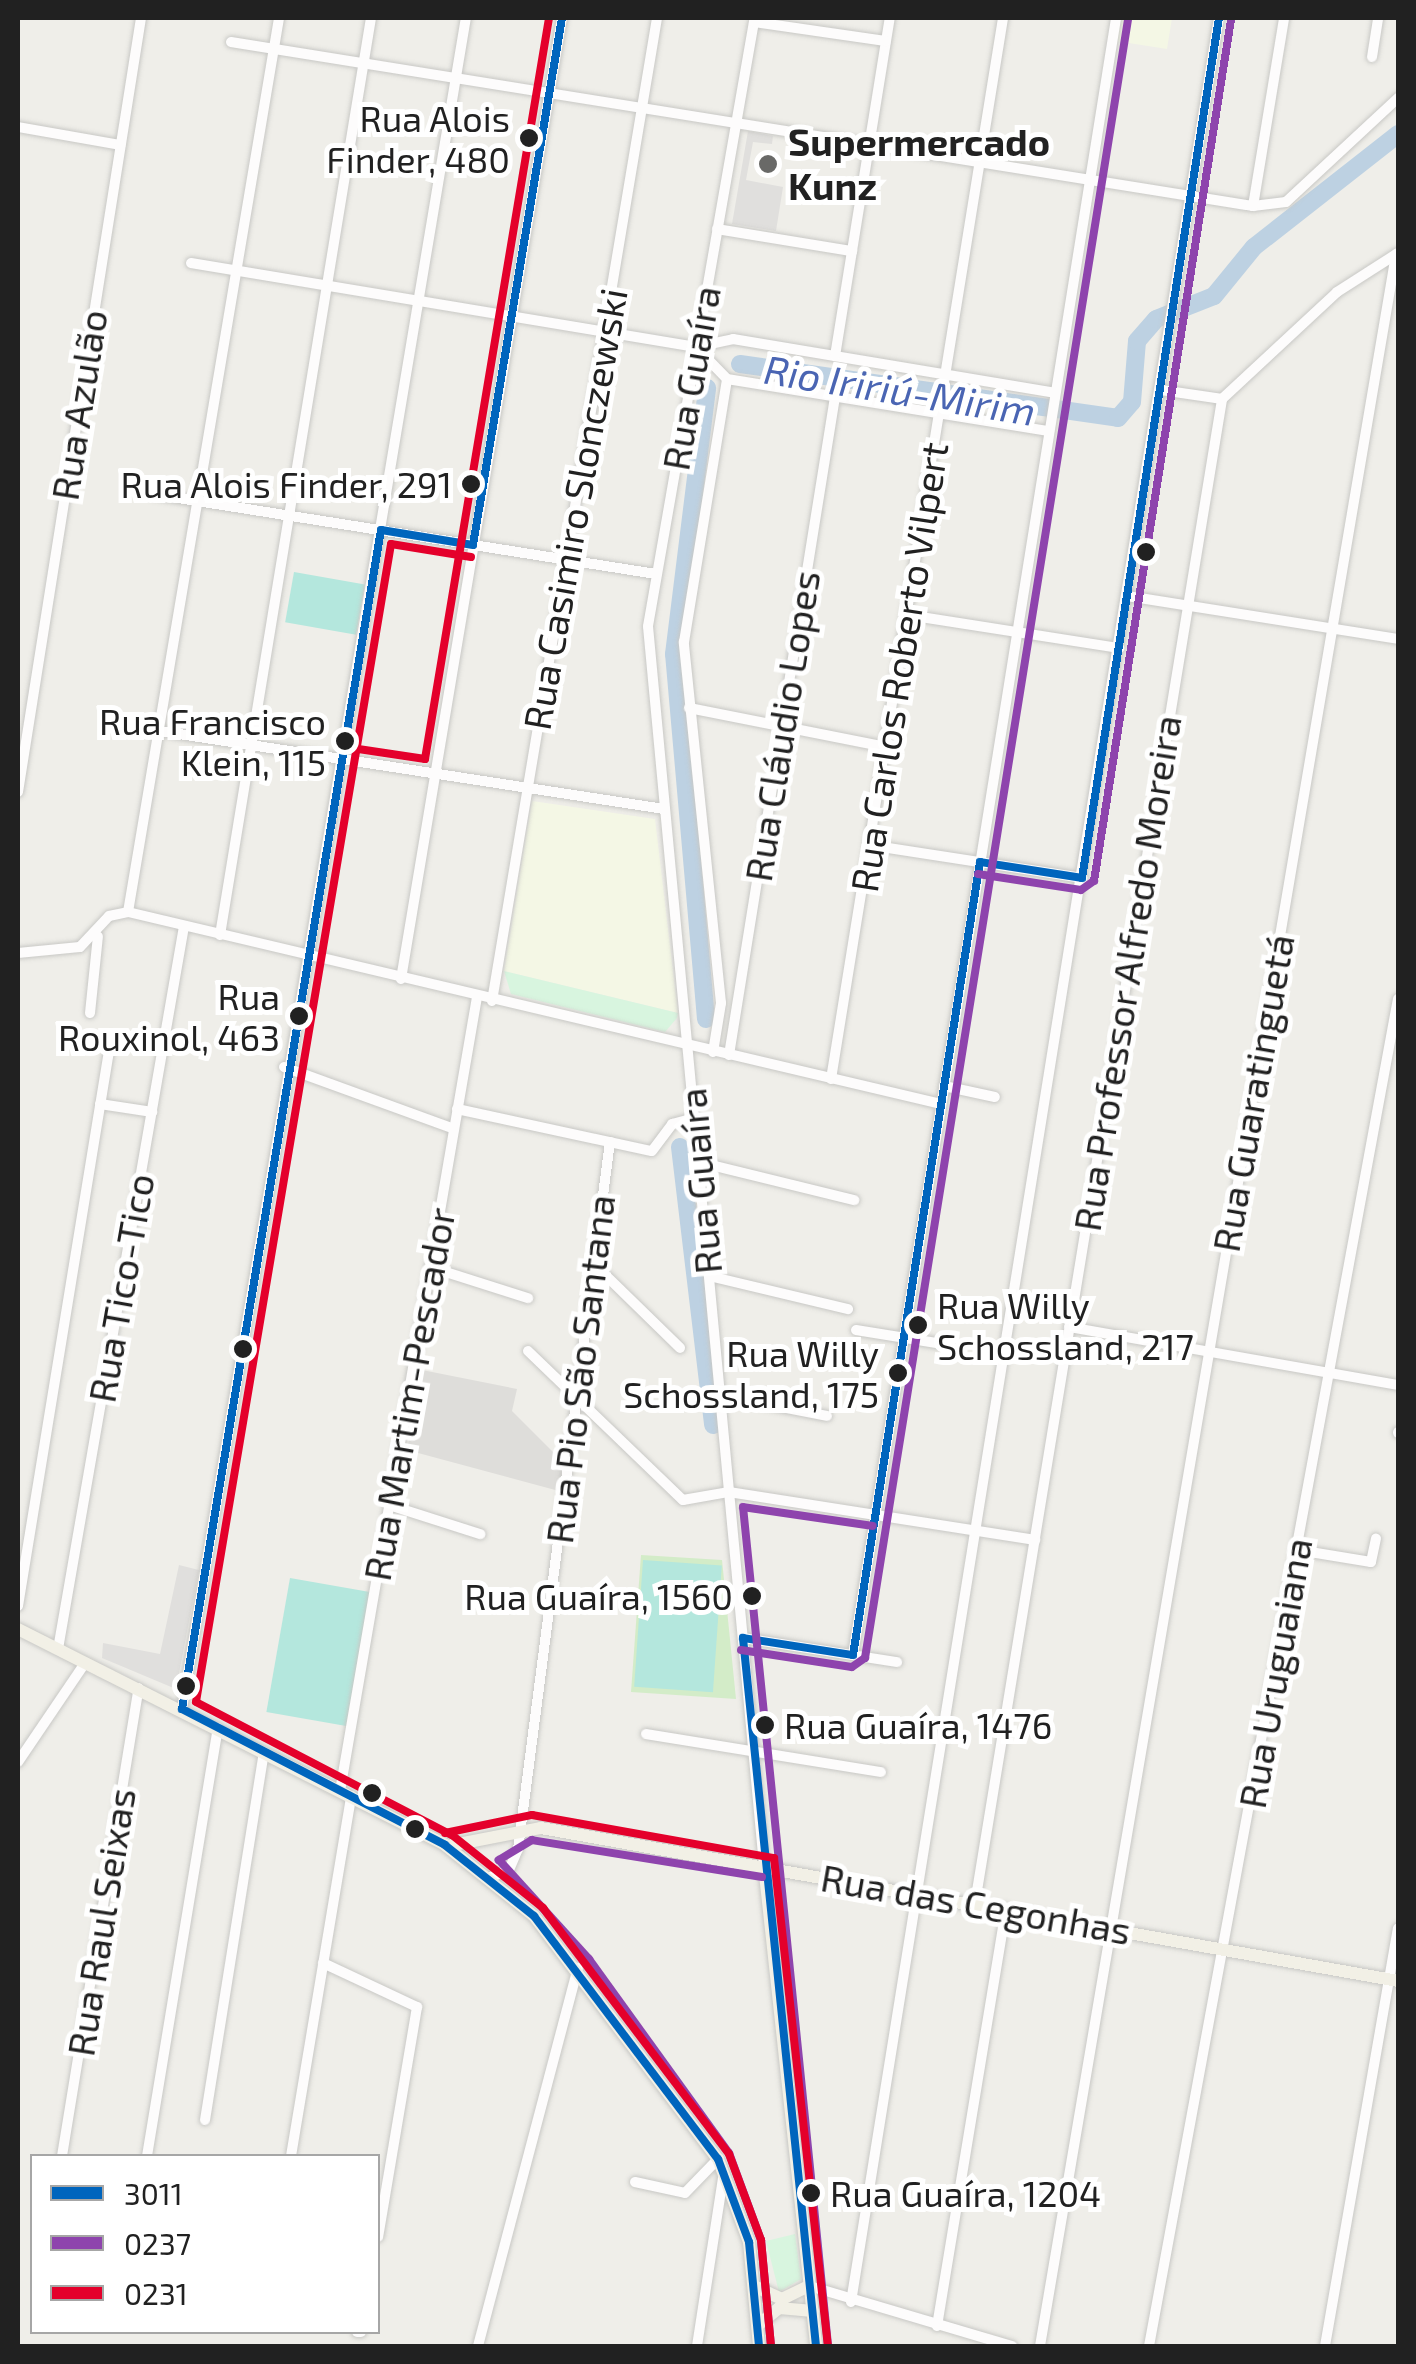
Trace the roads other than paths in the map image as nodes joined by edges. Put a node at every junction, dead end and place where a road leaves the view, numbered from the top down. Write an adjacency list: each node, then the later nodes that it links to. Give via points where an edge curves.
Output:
1 (141, 18): 24 (street, Rua Azulão)
2 (279, 18): 15 (street)
3 (372, 18): 17 (street)
4 (466, 18): 18 (street)
5 (562, 18): 19 (street)
6 (658, 18): 21 (street, Rua Casimiro Slonczewski)
7 (890, 18): 13 (street)
8 (1003, 18): 26 (street, Rua Carlos Roberto Vilpert)
9 (1116, 18): 27 (street)
10 (1219, 18): 28 (street)
11 (1284, 18): 29 (street)
12 (1378, 18): 16 (street)
13 (886, 41): 22 (street, Rua Guaíra, via 754,22); 25 (street)
14 (231, 42): 15 (street)
15 (274, 49): 17 (street); 34 (street)
16 (1372, 57)
17 (364, 64): 18 (street); 35 (street)
18 (456, 78): 19 (street); 36 (street)
19 (550, 93): 21 (street); 37 (street)
20 (1398, 98): 29 (street, via 1286,202)
21 (642, 108): 22 (street); 38 (street, Rua Casimiro Slonczewski)
22 (736, 123): 25 (street); 30 (street, Rua Guaíra)
23 (18, 127): 24 (street)
24 (120, 145): 72 (street, Rua Azulão)
25 (869, 145): 26 (street); 31 (street)
26 (979, 162): 27 (street); 42 (street, Rua Carlos Roberto Vilpert)
27 (1090, 180): 28 (street); 45 (street)
28 (1192, 196): 29 (street); 43 (street)
29 (1253, 206)
30 (717, 229): 31 (street); 39 (street, Rua Guaíra)
31 (852, 252): 40 (street)
32 (1397, 254): 46 (street, via 1336,292); 59 (street, Rua Guaratinguetá)
33 (191, 264): 34 (street)
34 (236, 271): 35 (street); 50 (street)
35 (327, 286): 36 (street); 51 (street)
36 (419, 301): 37 (street); 52 (street)
37 (512, 316): 38 (street); 53 (street)
38 (604, 332): 39 (street); 54 (street, Rua Casimiro Slonczewski)
39 (696, 347): 40 (street, via 733,339); 41 (street); 55 (street, Rua Guaíra)
40 (835, 356): 42 (street)
41 (727, 379): 44 (street); 63 (street, via 684,642)
42 (946, 379): 45 (street); 47 (street, Rua Carlos Roberto Vilpert)
43 (1161, 390): 46 (street); 56 (street)
44 (835, 396): 47 (street); 65 (street, Rua Cláudio Lopes)
45 (1054, 398): 48 (street)
46 (1222, 398): 57 (street, Rua Professor Alfredo Moreira)
47 (942, 408): 48 (street); 58 (street, Rua Carlos Roberto Vilpert)
48 (1050, 426): 60 (street)
49 (152, 494): 50 (street)
50 (198, 501): 51 (street); 66 (street)
51 (289, 516): 52 (street); 67 (street)
52 (381, 530): 53 (street); 69 (street)
53 (474, 545): 54 (street); 70 (street)
54 (566, 559): 55 (street); 71 (street, Rua Casimiro Slonczewski)
55 (656, 574): 73 (street, Rua Guaíra, via 648,643)
56 (1127, 596): 57 (street); 62 (street)
57 (1188, 606): 59 (street); 110 (street, Rua Professor Alfredo Moreira)
58 (908, 615): 60 (street); 68 (street, Rua Carlos Roberto Vilpert)
59 (1332, 629): 61 (street); 116 (street, Rua Guaratinguetá)
60 (1017, 632): 62 (street); 75 (street)
61 (1398, 639)
62 (1119, 648): 76 (street)
63 (689, 708): 65 (street); 90 (street, via 721,1003)
64 (116, 724): 66 (street)
65 (782, 726): 68 (street); 91 (street, Rua Cláudio Lopes)
66 (159, 730): 67 (street); 77 (street)
67 (251, 745): 69 (street); 79 (street)
68 (886, 746): 74 (street, Rua Carlos Roberto Vilpert)
69 (343, 759): 70 (street); 82 (street)
70 (435, 773): 71 (street); 83 (street)
71 (528, 788): 73 (street); 86 (street, Rua Casimiro Slonczewski)
72 (18, 792)
73 (664, 808): 89 (street, Rua Guaíra)
74 (870, 845): 75 (street); 93 (street, Rua Carlos Roberto Vilpert)
75 (980, 862): 76 (street); 94 (street)
76 (1082, 878): 125 (street)
77 (128, 912): 78 (street); 80 (street, via 109,916)
78 (184, 926): 79 (street); 99 (street, Rua Tico-Tico)
79 (220, 935): 82 (street)
80 (98, 936): 81 (street, via 80,947); 87 (street)
81 (18, 952)
82 (307, 956): 83 (street); 92 (street)
83 (401, 979): 84 (street)
84 (476, 997): 86 (street); 98 (street, Rua Martim-Pescador)
85 (1398, 999): 117 (street, Rua Uruguaiana)
86 (492, 1001): 89 (street)
87 (90, 1013)
88 (111, 1040): 96 (street)
89 (688, 1046): 90 (street); 100 (street, Rua Guaíra)
90 (713, 1052): 91 (street)
91 (729, 1055): 93 (street)
92 (284, 1067): 101 (street); 138 (street)
93 (831, 1079): 97 (street)
94 (944, 1086): 95 (street); 97 (street)
95 (996, 1096)
96 (100, 1104): 99 (street); 130 (street)
97 (941, 1104): 112 (street)
98 (457, 1108): 101 (street, Rua Martim-Pescador); 102 (street)
99 (152, 1112): 133 (street, Rua Tico-Tico)
100 (694, 1118): 102 (street, via 672,1124 652,1152); 103 (street, Rua Guaíra)
101 (454, 1129): 106 (street, Rua Martim-Pescador)
102 (610, 1142): 105 (street, Rua Pio São Santana)
103 (698, 1162): 104 (street); 107 (street, Rua Guaíra)
104 (854, 1200)
105 (592, 1262): 114 (street); 120 (street, Rua Pio São Santana)
106 (430, 1267): 108 (street); 123 (street, Rua Martim-Pescador)
107 (709, 1276): 109 (street); 119 (street, Rua Guaíra)
108 (528, 1298)
109 (848, 1309)
110 (1069, 1327): 116 (street); 128 (street, Rua Professor Alfredo Moreira)
111 (856, 1330): 112 (street)
112 (904, 1338): 113 (street); 124 (street)
113 (948, 1345)
114 (680, 1348)
115 (528, 1351): 120 (street)
116 (1210, 1351): 117 (street); 155 (street, Rua Guaratinguetá)
117 (1330, 1373): 118 (street); 129 (street, Rua Uruguaiana)
118 (1398, 1384)
119 (720, 1395): 121 (street); 122 (street, Rua Guaíra)
120 (580, 1402): 122 (street, via 676,1496); 147 (street, Rua Pio São Santana)
121 (827, 1416)
122 (729, 1492): 124 (street); 132 (street, Rua Guaíra)
123 (389, 1505): 126 (street); 146 (street, Rua Martim-Pescador)
124 (875, 1514): 125 (street); 134 (street)
125 (978, 1531): 128 (street); 152 (street)
126 (480, 1534)
127 (1376, 1538): 129 (street, via 1370,1562)
128 (1034, 1540): 153 (street, Rua Professor Alfredo Moreira)
129 (1298, 1550): 157 (street, Rua Uruguaiana)
130 (18, 1606)
131 (18, 1629): 133 (main road)
132 (743, 1638): 134 (street); 142 (street, Rua Guaíra)
133 (58, 1650): 136 (main road)
134 (853, 1655): 135 (street)
135 (897, 1662)
136 (85, 1663): 137 (main road); 141 (street)
137 (139, 1688): 138 (main road); 162 (street, Rua Raul Seixas)
138 (182, 1710): 139 (main road)
139 (218, 1728): 143 (main road); 163 (street)
140 (646, 1734): 142 (street)
141 (21, 1749): 144 (street)
142 (754, 1751): 145 (street); 150 (street, Rua Guaíra)
143 (264, 1752): 146 (main road); 161 (street)
144 (18, 1762)
145 (882, 1772)
146 (346, 1793): 149 (main road); 158 (street, Rua Martim-Pescador)
147 (520, 1828): 148 (main road); 150 (main road, Rua das Cegonhas); 151 (street, Rua Pio São Santana, via 514,1864)
148 (496, 1839): 149 (main road); 151 (main road)
149 (445, 1845): 151 (main road)
150 (764, 1865): 152 (main road, Rua das Cegonhas); 168 (main road, Rua Guaíra)
151 (491, 1877): 159 (main road)
152 (920, 1893): 153 (main road, Rua das Cegonhas); 170 (street)
153 (975, 1903): 154 (main road, Rua das Cegonhas)
154 (1006, 1909): 155 (main road, Rua das Cegonhas); 173 (street)
155 (1111, 1928): 157 (main road, Rua das Cegonhas); 179 (street, Rua Guaratinguetá)
156 (1398, 1928): 160 (street)
157 (1225, 1949): 160 (main road, Rua das Cegonhas); 180 (street, Rua Uruguaiana)
158 (324, 1963): 164 (street, Rua Martim-Pescador); 167 (street, via 417,2007)
159 (578, 1967): 165 (main road); 174 (street)
160 (1394, 1980): 181 (street)
161 (204, 2120)
162 (62, 2154)
163 (147, 2154)
164 (291, 2154)
165 (721, 2165): 166 (street, via 685,2193); 169 (main road); 175 (street)
166 (635, 2182)
167 (380, 2225)
168 (809, 2286): 169 (main road, via 782,2300); 170 (street); 171 (main road, Rua Guaíra)
169 (756, 2287): 172 (main road)
170 (851, 2302): 171 (street); 173 (street)
171 (812, 2311): 172 (main road, via 779,2308); 177 (main road, Rua Guaíra)
172 (758, 2324): 176 (main road)
173 (937, 2326): 178 (street)
174 (478, 2346)
175 (697, 2346)
176 (758, 2346)
177 (816, 2346)
178 (1012, 2346)
179 (1040, 2346)
180 (1150, 2346)
181 (1325, 2346)

